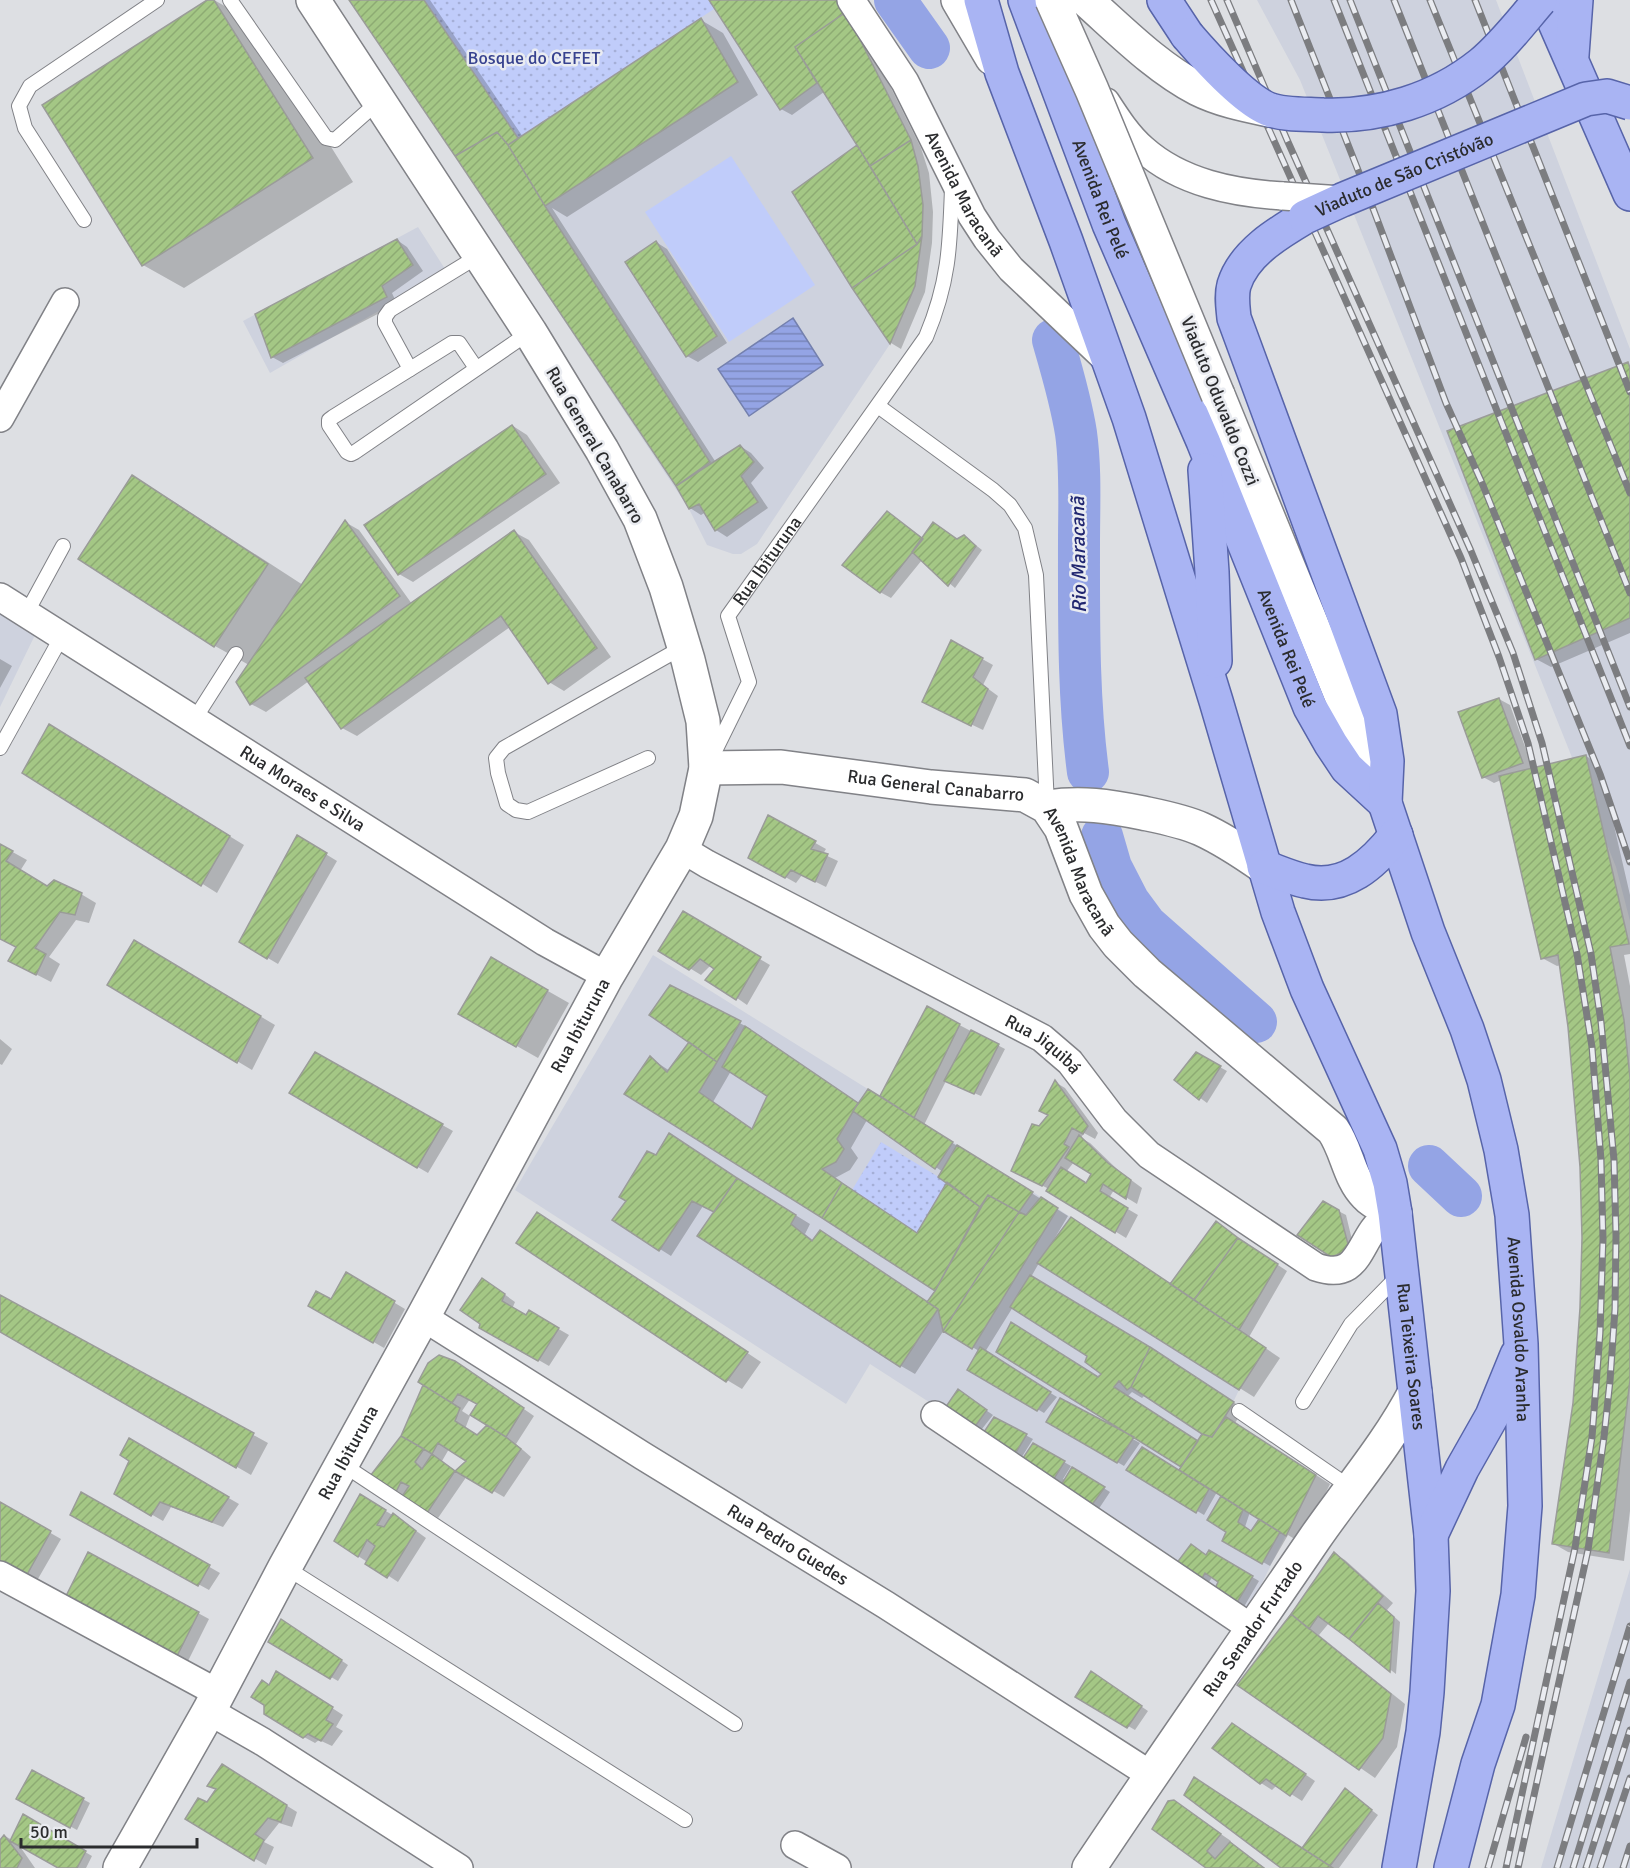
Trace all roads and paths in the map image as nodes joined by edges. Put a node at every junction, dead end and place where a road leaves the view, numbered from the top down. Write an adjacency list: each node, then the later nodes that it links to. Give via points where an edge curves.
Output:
1 (157, 0): 25 (lane, via 30,86 19,106 25,128)
2 (230, 0): 18 (lane, via 326,138 335,140)
3 (313, 0): 18 (street, Rua General Canabarro)
4 (851, 0): 22 (street, Avenida Maracanã, via 905,82)
5 (958, 0): 17 (street)
6 (981, 0): 17 (main road)
7 (1025, 0): 21 (main road, Avenida Rei Pelé)
8 (1052, 0): 46 (street, Viaduto Oduvaldo Cozzi, bridge)
9 (1076, 0): 15 (main road)
10 (1086, 0): 20 (street, bridge, via 1152,58 1190,84 1231,102)
11 (1164, 0): 20 (main road, bridge, via 1208,58)
12 (1540, 0): 20 (main road, bridge, via 1481,64 1440,90 1404,105 1347,116)
13 (1545, 0): 16 (main road)
14 (1576, 0): 16 (main road)
15 (1073, 39): 21 (main road); 24 (street, via 1122,126 1155,159 1222,188)
16 (1572, 57): 23 (main road)
17 (1002, 73): 29 (main road)
18 (378, 102): 26 (street, Rua General Canabarro)
19 (1630, 103): 24 (main road, Viaduto de São Cristóvão, bridge, via 1607,96 1586,99 1342,200)
20 (1269, 110)
21 (1067, 116): 34 (main road, Avenida Rei Pelé)
22 (953, 177): 29 (street, Avenida Maracanã, via 972,216 1011,269); 32 (lane, Rua Ibituruna, via 950,252 942,295 926,337)
23 (1630, 194)
24 (1294, 207): 46 (main road, Viaduto de São Cristóvão, via 1245,265 1234,284 1234,318 1380,714 1388,761)
25 (84, 220)
26 (480, 255): 28 (street, Rua General Canabarro); 31 (lane, via 390,310 385,317)
27 (65, 302): 33 (street)
28 (530, 332): 30 (lane); 39 (street, Rua General Canabarro, via 640,519)
29 (1109, 363): 41 (main road)
30 (476, 368): 31 (lane, via 456,342); 31 (lane, via 359,450 347,452 329,420)
31 (410, 369)
32 (878, 406): 45 (lane, Rua Ibituruna, via 728,616 749,682); 47 (lane, Avenida Maracanã, via 986,484 1010,505 1025,528 1036,574)
33 (0, 418)
34 (1203, 441): 41 (main road); 46 (main road, Avenida Rei Pelé, via 1310,706 1347,768)
35 (63, 546): 37 (lane)
36 (0, 597): 37 (street, Rua Moraes e Silva)
37 (26, 614): 38 (street, Rua Moraes e Silva)
38 (62, 636): 42 (street, Rua Moraes e Silva); 43 (lane)
39 (684, 646): 44 (lane, via 504,748 496,758 507,804 528,812); 45 (street, Rua General Canabarro, via 703,722)
40 (236, 654): 42 (lane)
41 (1216, 701): 50 (main road)
42 (194, 720): 51 (street, Rua Moraes e Silva, via 545,942)
43 (0, 748)
44 (648, 758)
45 (706, 768): 47 (street, Rua General Canabarro, via 804,770 1025,795); 49 (street, Rua Ibituruna, via 696,816)
46 (1385, 803): 48 (main road, Avenida Osvaldo Aranha)
47 (1047, 807): 50 (street, Rua General Canabarro, via 1095,804 1170,818 1200,828); 52 (street, Avenida Maracanã, via 1060,828 1086,894 1118,944 1333,1130)
48 (1396, 835): 50 (main road, via 1367,867 1334,882 1305,881); 57 (main road, Avenida Osvaldo Aranha, via 1428,932 1467,1029 1492,1112 1512,1215)
49 (682, 849): 51 (street, Rua Ibituruna); 54 (street, Rua Jiquibá, via 1042,1038 1070,1062 1132,1141 1316,1267 1341,1269)
50 (1264, 867): 53 (main road, Rua Teixeira Soares, via 1307,989 1380,1149)
51 (607, 976): 56 (street, Rua Ibituruna)
52 (1350, 1164): 53 (street, Avenida Maracanã, via 1366,1196); 54 (street)
53 (1395, 1213): 54 (street, Rua Jiquibá, via 1374,1229); 55 (main road, Rua Teixeira Soares)
54 (1363, 1250)
55 (1401, 1273): 58 (main road, Rua Teixeira Soares); 59 (lane, via 1351,1324)
56 (423, 1317): 62 (street, Rua Ibituruna); 70 (street, Rua Pedro Guedes, via 886,1605)
57 (1521, 1344): 64 (main road, via 1492,1416); 78 (main road, Avenida Osvaldo Aranha, via 1525,1506 1518,1595 1498,1705)
58 (1415, 1392): 63 (street, Rua Senador Furtado); 64 (main road, Rua Teixeira Soares)
59 (1303, 1402)
60 (1239, 1411): 63 (lane)
61 (935, 1415): 67 (street)
62 (342, 1464): 65 (street, Rua Ibituruna); 69 (lane)
63 (1351, 1488): 67 (street, Rua Senador Furtado)
64 (1431, 1535): 77 (main road, Rua Teixeira Soares, via 1433,1592 1428,1692)
65 (285, 1567): 68 (street, Rua Ibituruna); 71 (lane)
66 (0, 1575): 68 (street)
67 (1253, 1629): 70 (street, Rua Senador Furtado)
68 (213, 1702): 73 (street, Rua Ibituruna); 74 (street, via 263,1742)
69 (735, 1724)
70 (1150, 1775): 76 (street, Rua Senador Furtado)
71 (686, 1820)
72 (795, 1845): 75 (street)
73 (120, 1868)
74 (459, 1868)
75 (837, 1868)
76 (1089, 1868)
77 (1399, 1868)
78 (1450, 1868)

